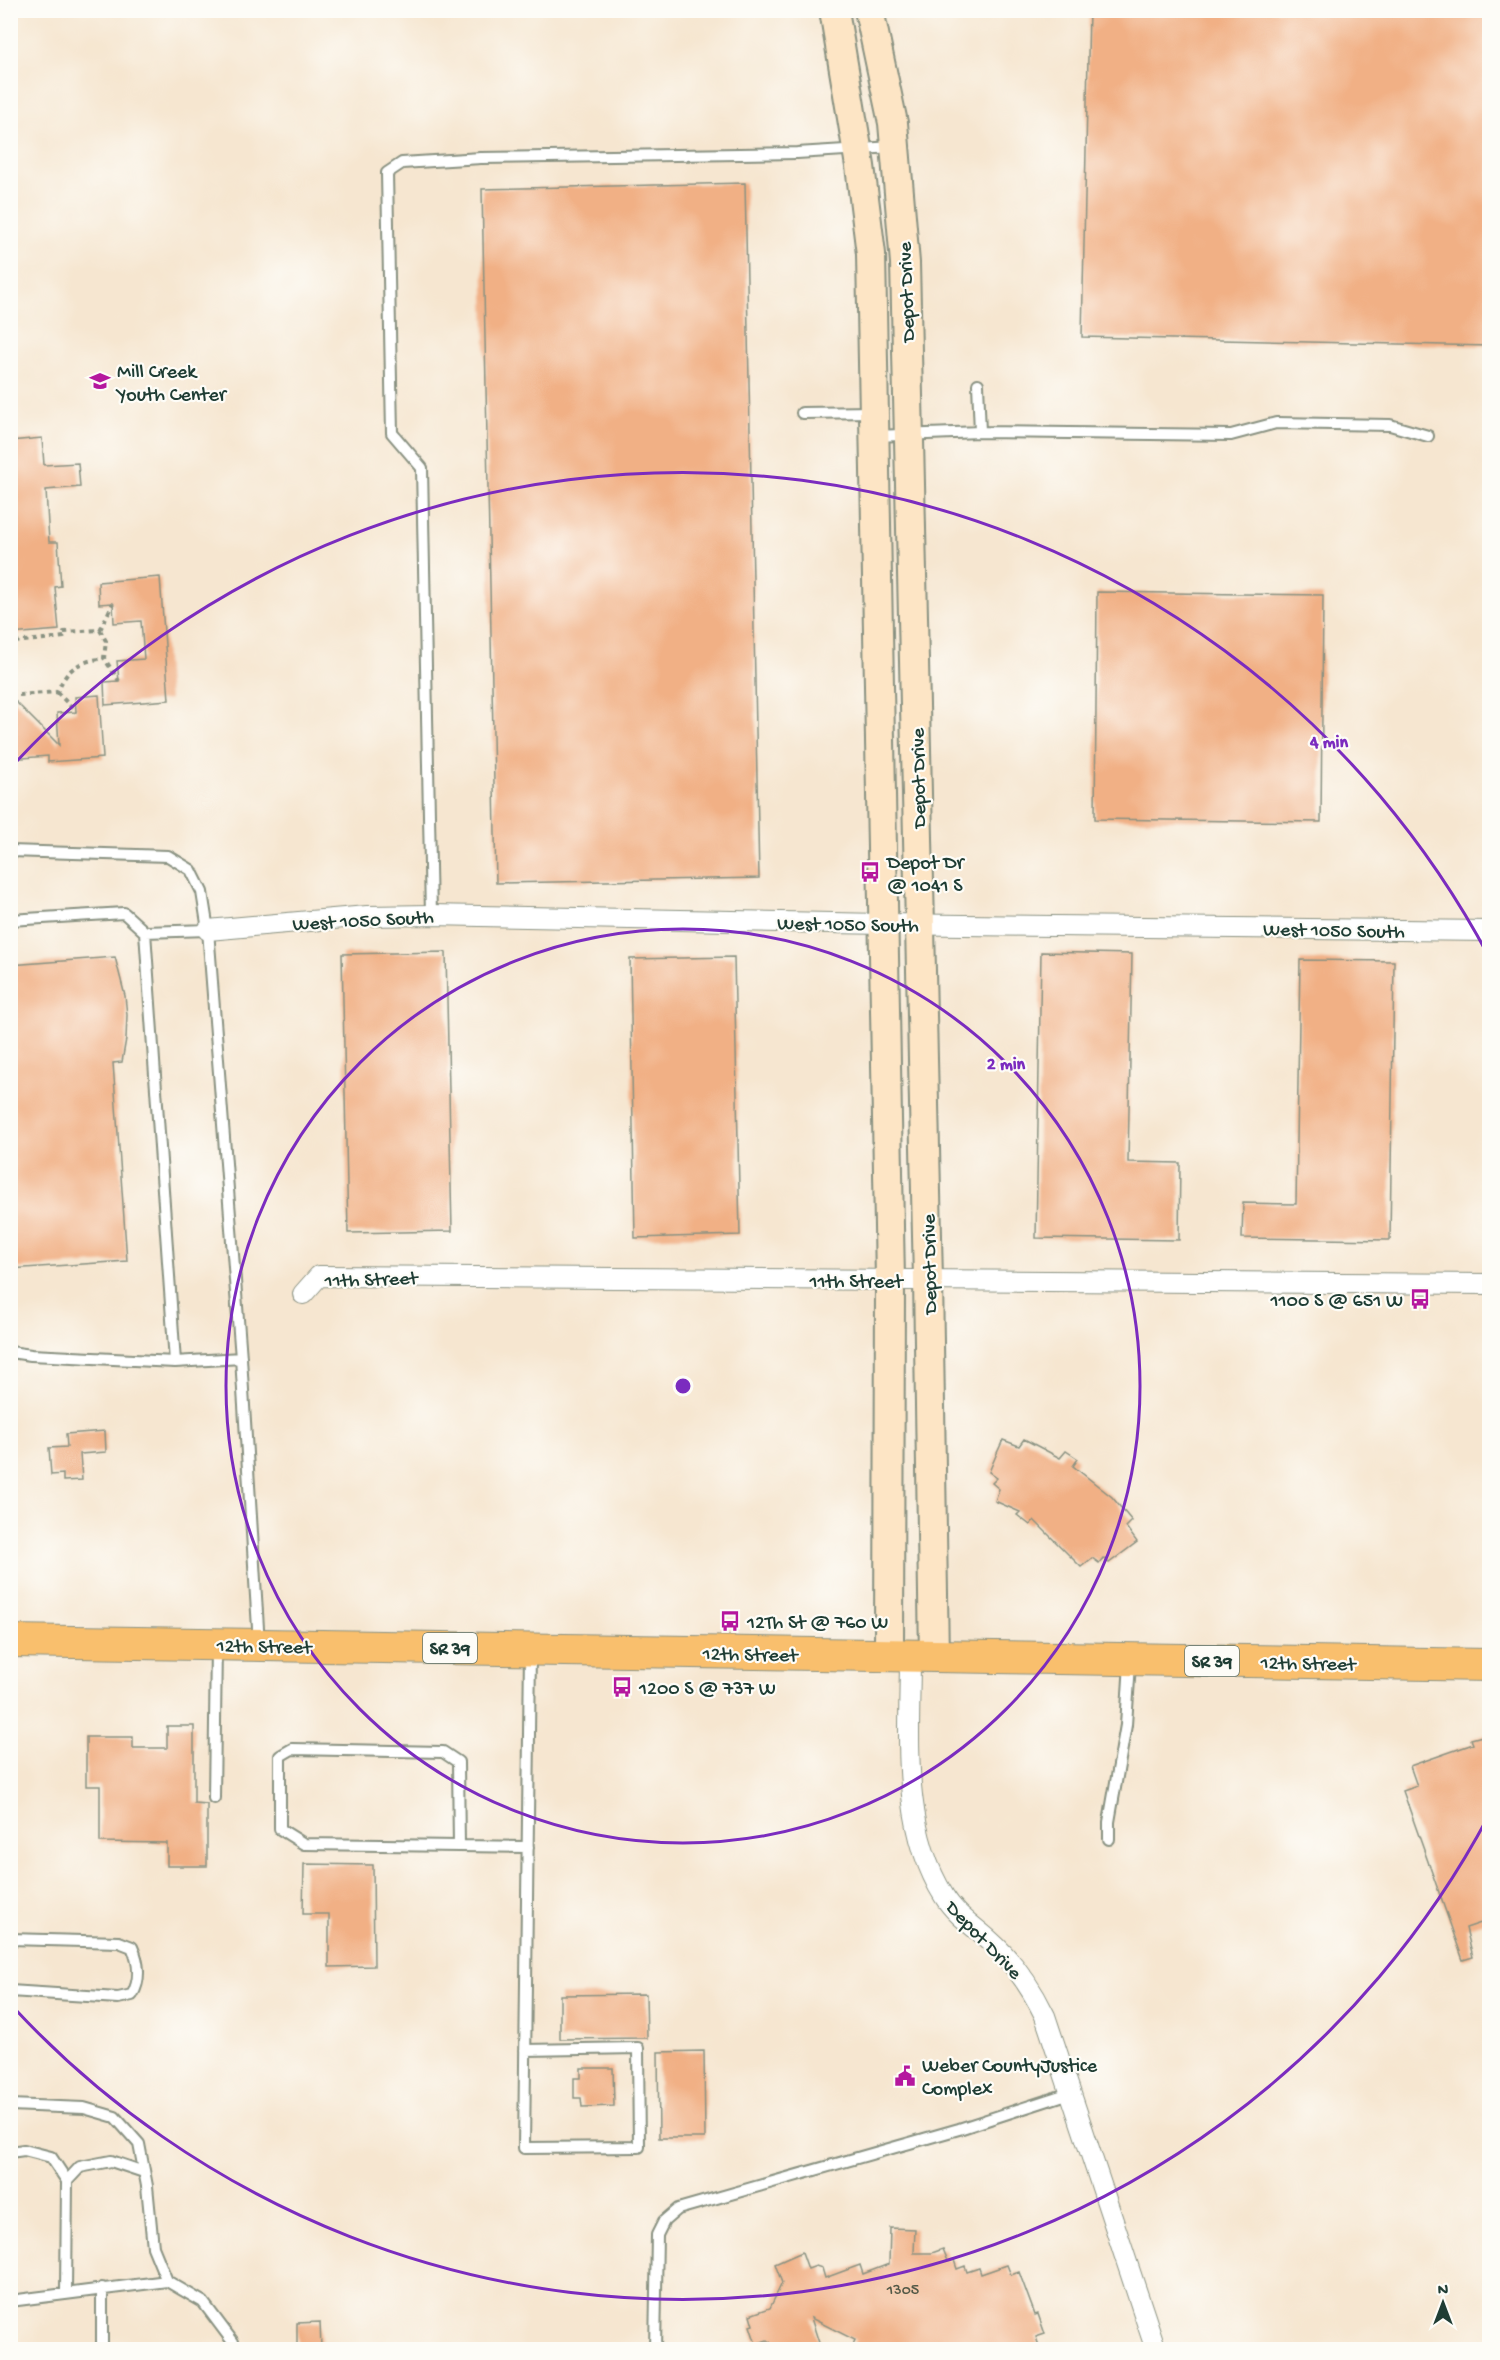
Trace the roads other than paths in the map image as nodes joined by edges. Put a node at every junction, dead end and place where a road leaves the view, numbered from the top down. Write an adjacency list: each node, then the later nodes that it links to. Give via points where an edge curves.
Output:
1 (834, 10): 4 (main road, Depot Drive)
2 (869, 10): 3 (main road, Depot Drive)
3 (896, 147): 4 (lane); 9 (main road, Depot Drive, via 905,263)
4 (858, 149): 7 (main road, Depot Drive, via 870,254); 12 (lane, via 481,158 402,163 387,173 392,433 422,468)
5 (978, 384): 8 (lane)
6 (802, 413): 7 (lane)
7 (874, 424): 9 (lane); 14 (main road, Depot Drive)
8 (980, 432): 9 (lane); 10 (lane, via 1231,435 1276,423 1390,425)
9 (909, 435): 15 (main road, Depot Drive)
10 (1428, 436)
11 (10, 851): 16 (lane, via 168,856 191,870 202,892)
12 (431, 915): 14 (street, West 1050 South); 16 (street, West 1050 South, via 367,916)
13 (10, 920): 17 (lane, via 124,913)
14 (883, 924): 15 (street, West 1050 South); 19 (main road, Depot Drive)
15 (920, 924): 18 (street, West 1050 South); 20 (main road, Depot Drive)
16 (208, 930): 17 (lane); 24 (lane)
17 (145, 932): 25 (lane)
18 (1490, 932)
19 (890, 1280): 20 (street, 11th Street); 22 (street, 11th Street, via 320,1276); 30 (main road, Depot Drive)
20 (928, 1280): 21 (street, 11th Street); 30 (main road, Depot Drive)
21 (1490, 1284)
22 (303, 1294)
23 (10, 1352): 25 (lane)
24 (241, 1358): 25 (lane); 28 (lane)
25 (176, 1362)
26 (10, 1641): 27 (main road, 12th Street / SR 39)
27 (216, 1644): 28 (main road, 12th Street / SR 39); 33 (lane)
28 (259, 1645): 29 (main road, 12th Street / SR 39)
29 (530, 1649): 30 (main road, 12th Street / SR 39); 36 (lane)
30 (911, 1656): 31 (main road, 12th Street / SR 39); 40 (street, Depot Drive, via 911,1784 916,1824 929,1865 944,1896 961,1917 1011,1961 1032,1989)
31 (1130, 1659): 32 (main road, 12th Street / SR 39); 34 (lane, via 1126,1725)
32 (1490, 1665)
33 (214, 1797)
34 (1109, 1839)
35 (459, 1846): 35 (lane, via 304,1844 280,1828 279,1756 292,1749 443,1752 458,1762); 36 (lane)
36 (528, 1847): 39 (lane)
37 (10, 1939): 38 (lane, via 120,1942 132,1947 138,1959 137,1986 132,1995 118,1998)
38 (10, 1991)
39 (525, 2050): 39 (lane, via 524,2148 639,2147 638,2048)
40 (1070, 2093): 51 (lane, via 678,2210 664,2221 657,2235); 52 (street, Depot Drive)
41 (10, 2105): 43 (lane, via 84,2108 115,2117 139,2144)
42 (10, 2152): 44 (lane, via 24,2150 51,2157)
43 (144, 2172): 44 (lane, via 111,2161 80,2167); 45 (lane, via 153,2247)
44 (67, 2181): 47 (lane)
45 (167, 2281): 46 (lane); 50 (lane, via 203,2302)
46 (102, 2288): 47 (lane); 49 (lane)
47 (66, 2293): 48 (lane)
48 (10, 2301)
49 (102, 2349)
50 (235, 2349)
51 (655, 2349)
52 (1156, 2349)

